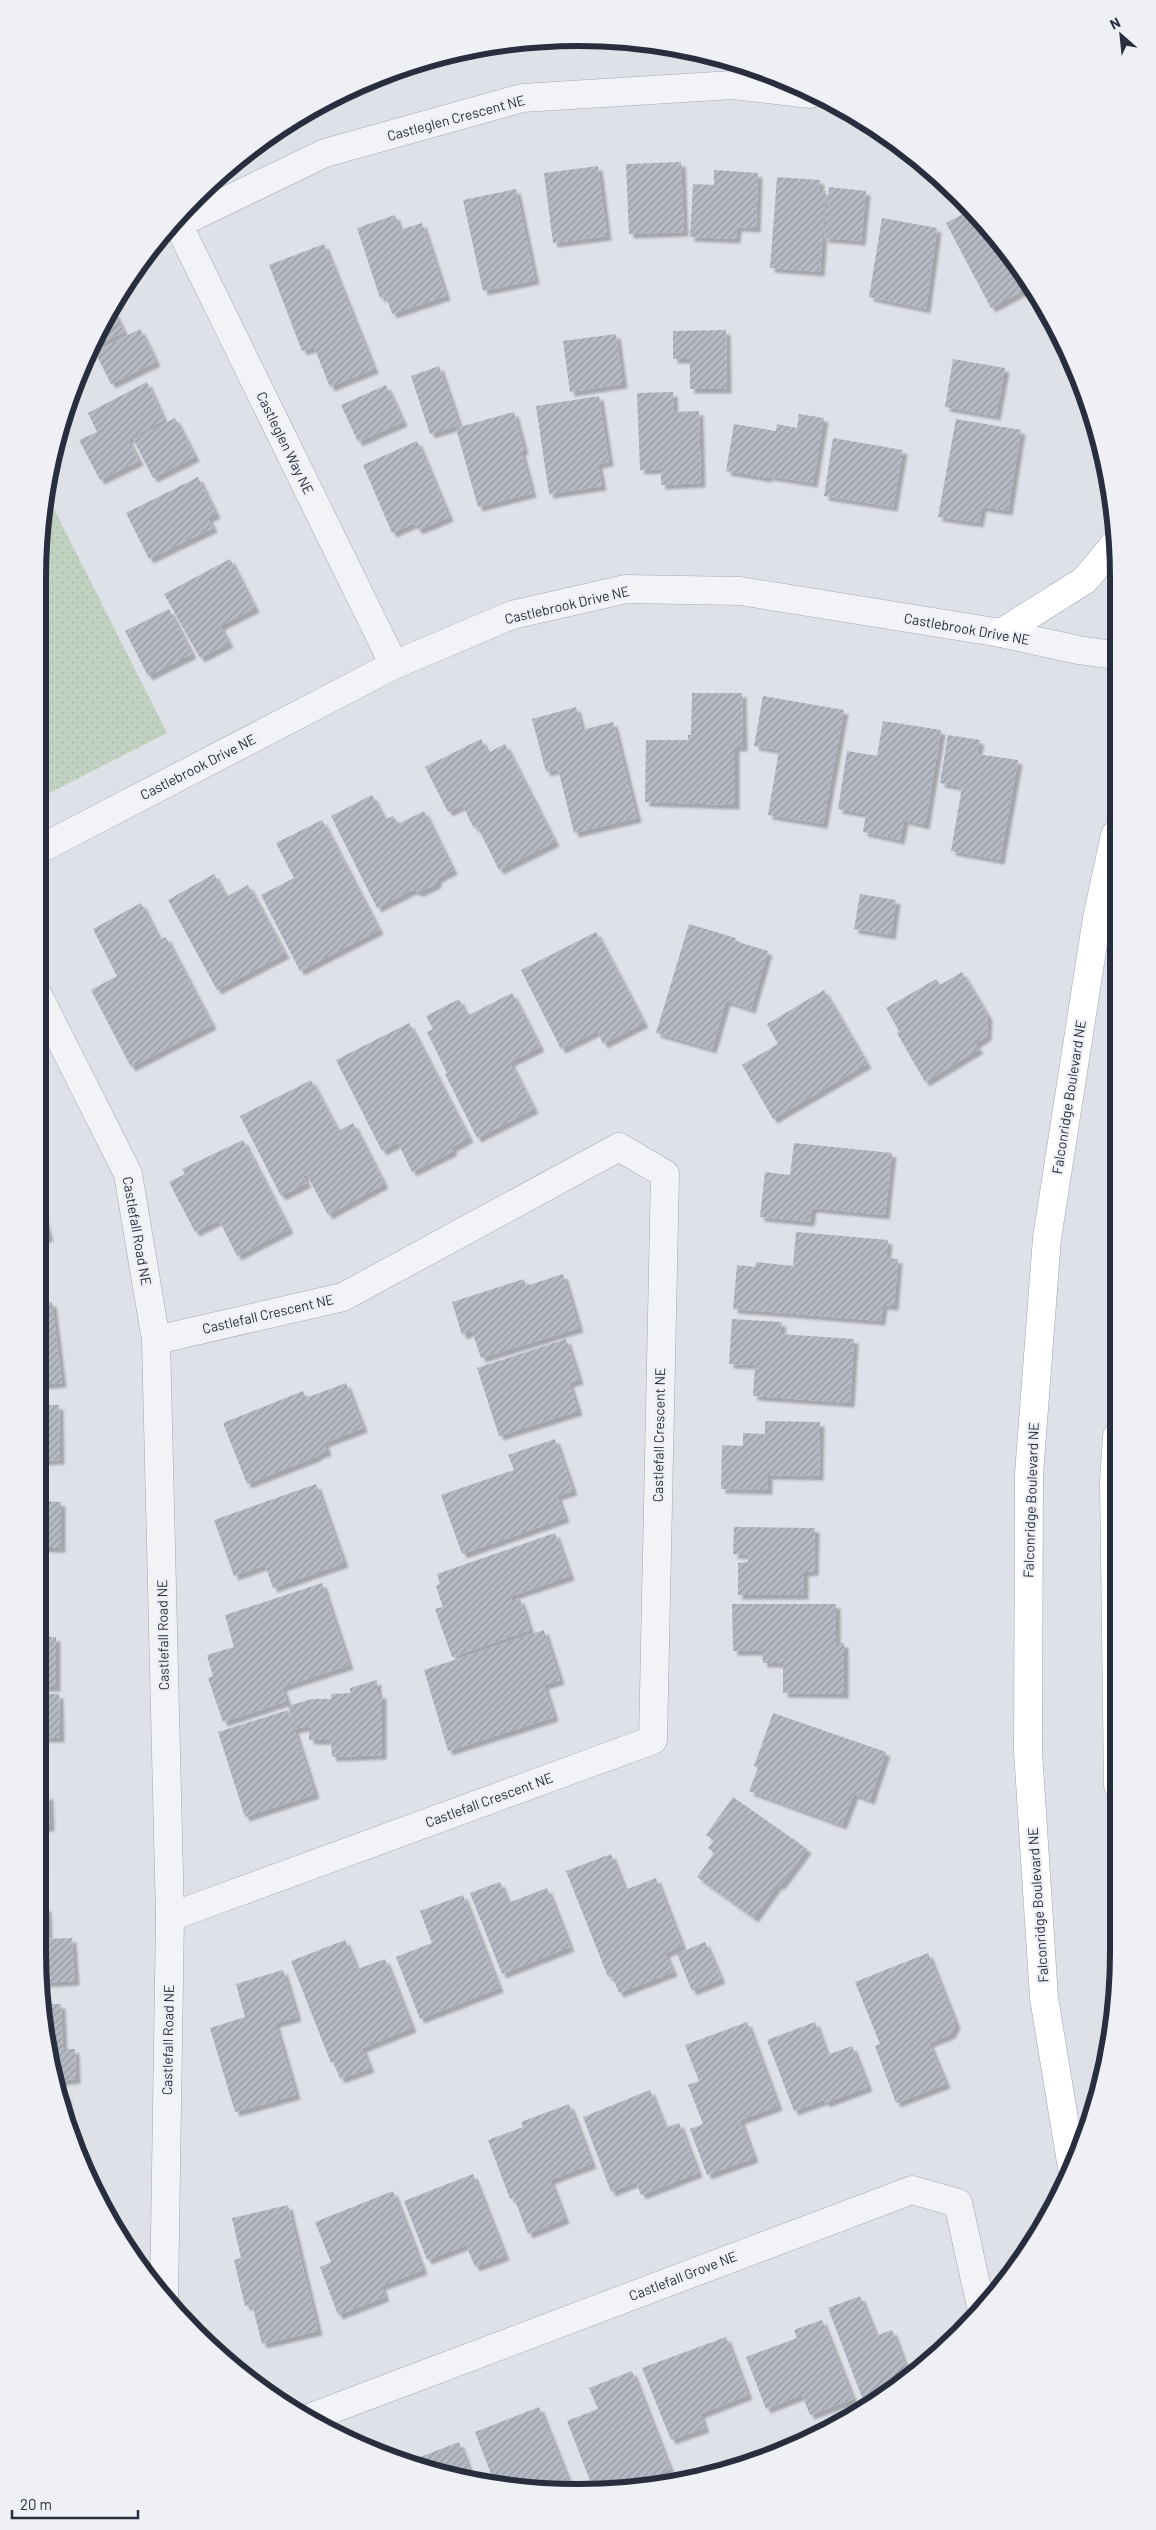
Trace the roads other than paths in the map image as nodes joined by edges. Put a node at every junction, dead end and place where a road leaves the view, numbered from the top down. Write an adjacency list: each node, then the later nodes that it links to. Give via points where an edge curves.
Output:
1 (792, 92): 2 (street, Castleglen Crescent NE, via 733,85 522,98 324,153)
2 (188, 217)
3 (179, 226): 7 (street, Castleglen Way NE)
4 (1109, 551): 5 (main road, via 1084,580)
5 (1001, 633): 6 (street, Castlebrook Drive NE); 7 (street, Castlebrook Drive NE, via 740,591 626,590 512,615)
6 (1110, 654)
7 (394, 665): 8 (street, Castlebrook Drive NE)
8 (46, 846)
9 (1110, 857): 13 (main road, Falconridge Boulevard NE, via 1096,918 1047,1238 1030,1474 1028,1751 1044,1998)
10 (46, 1012): 11 (street, Castlefall Road NE, via 128,1174)
11 (156, 1340): 12 (street, Castlefall Road NE); 12 (street, Castlefall Crescent NE, via 343,1297 619,1147 665,1174 653,1740)
12 (170, 1917): 14 (street, Castlefall Road NE)
13 (1070, 2153)
14 (164, 2286)
15 (980, 2301): 16 (street, Castlefall Grove NE, via 958,2203 912,2190)
16 (316, 2415)

